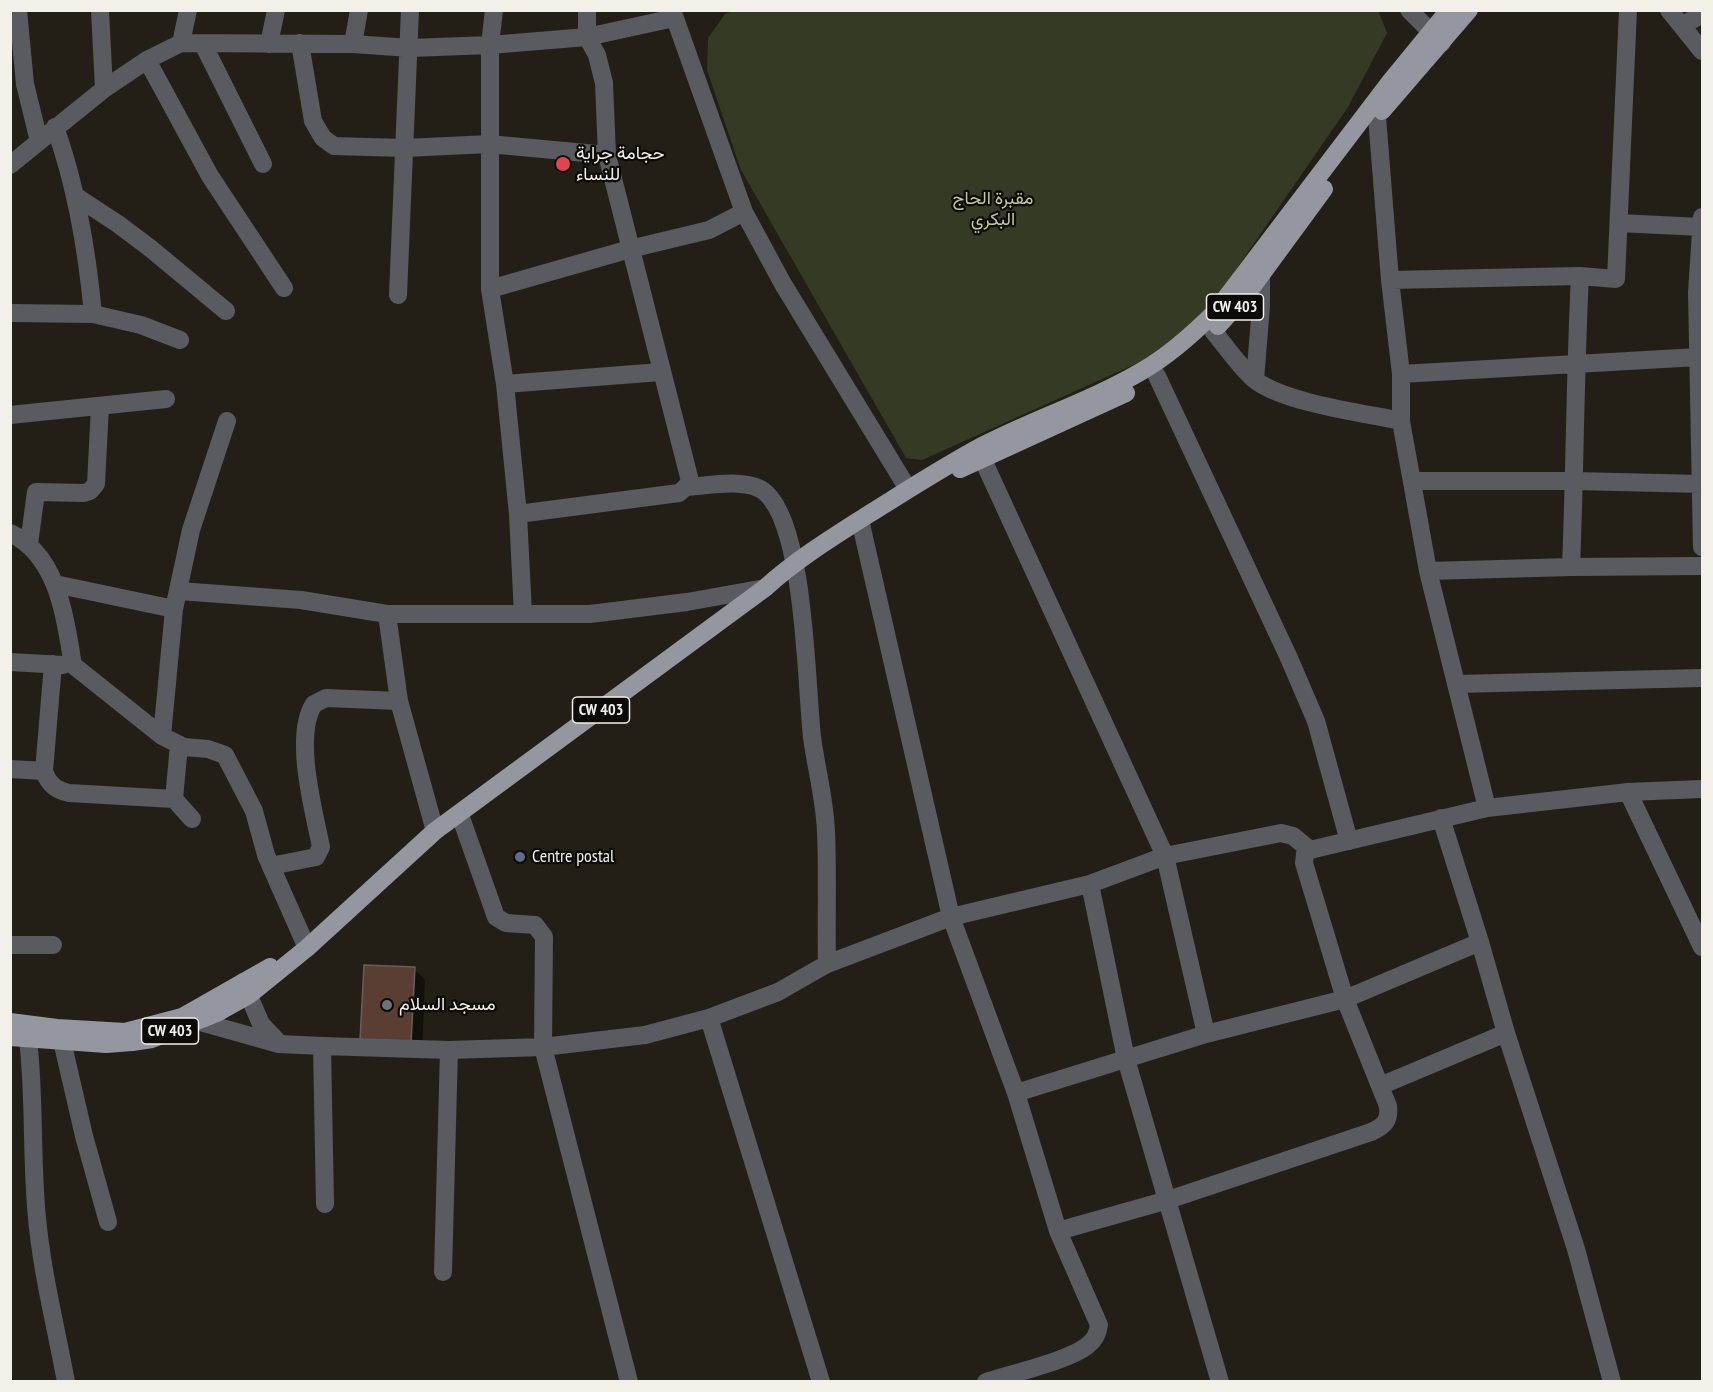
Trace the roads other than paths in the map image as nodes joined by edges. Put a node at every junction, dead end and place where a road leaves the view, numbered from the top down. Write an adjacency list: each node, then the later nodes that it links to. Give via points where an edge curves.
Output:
1 (18, 10): 31 (street, via 25,84)
2 (100, 10): 28 (street)
3 (188, 10): 19 (street)
4 (276, 10): 21 (street)
5 (359, 10): 23 (street)
6 (410, 10): 25 (street)
7 (494, 10): 24 (street)
8 (587, 10): 17 (street)
9 (1409, 10): 18 (street)
10 (1449, 10): 18 (main road, CW 403)
11 (1469, 10): 18 (main road, CW 403)
12 (1628, 10): 40 (street)
13 (1669, 10): 16 (street)
14 (673, 14): 17 (street); 38 (street)
15 (1702, 14): 16 (street)
16 (1682, 26): 26 (street)
17 (586, 37): 24 (street); 34 (street, via 597,55 604,83)
18 (1436, 38): 29 (main road, CW 403); 70 (main road, CW 403, via 1390,82 1216,311 1193,334 1143,371 983,446)
19 (181, 43): 20 (street); 27 (street)
20 (203, 44): 21 (street); 35 (street)
21 (269, 44): 22 (street)
22 (300, 44): 23 (street); 33 (street, via 313,121 323,138 334,146)
23 (353, 44): 25 (street)
24 (490, 45): 25 (street); 32 (street)
25 (410, 48): 33 (street)
26 (1702, 51)
27 (147, 60): 28 (street); 45 (street, via 210,176)
28 (104, 89): 30 (street)
29 (1377, 117): 42 (main road, CW 403); 44 (street)
30 (55, 127): 31 (street); 37 (street)
31 (39, 141): 36 (street)
32 (489, 144): 33 (street); 34 (street); 46 (street)
33 (405, 148): 47 (street)
34 (607, 155): 41 (street)
35 (263, 164)
36 (10, 165)
37 (77, 197): 48 (street, via 150,248); 50 (street)
38 (744, 212): 41 (street, via 709,230); 70 (street, via 783,284)
39 (1702, 222): 40 (street); 53 (street)
40 (1619, 223): 43 (street, via 1616,279)
41 (630, 249): 46 (street); 55 (street)
42 (1261, 275): 51 (main road, CW 403); 58 (street)
43 (1580, 276): 44 (street); 54 (street)
44 (1390, 280): 56 (street)
45 (284, 288)
46 (490, 289): 59 (street)
47 (398, 295)
48 (226, 311)
49 (10, 313): 50 (street)
50 (93, 315): 52 (street, via 141,325)
51 (1213, 331): 57 (main road, CW 403); 58 (street)
52 (180, 340)
53 (1698, 357): 54 (street); 68 (street)
54 (1576, 365): 56 (street); 66 (street)
55 (661, 372): 59 (street); 69 (street, via 690,481)
56 (1401, 374): 64 (street)
57 (1157, 375): 65 (main road, CW 403, via 1121,396); 103 (street, via 1316,721)
58 (1255, 380): 64 (street, via 1296,399)
59 (505, 384): 71 (street)
60 (166, 399): 61 (street)
61 (100, 406): 62 (street); 74 (street, via 96,484 84,493 36,492)
62 (10, 415)
63 (227, 421): 82 (street, via 191,530)
64 (1401, 421): 67 (street)
65 (983, 460): 70 (main road, CW 403); 105 (street)
66 (1575, 480): 67 (street); 68 (street); 78 (street)
67 (1414, 482): 79 (street)
68 (1701, 484): 75 (street)
69 (686, 487): 71 (street, via 679,493); 76 (street, via 739,484 765,492 782,515)
70 (908, 489): 72 (main road, CW 403)
71 (518, 514): 84 (street)
72 (860, 520): 76 (main road, CW 403); 108 (street)
73 (10, 533): 74 (street)
74 (29, 544): 80 (street)
75 (1702, 546)
76 (794, 562): 81 (main road, CW 403); 114 (street, via 826,830)
77 (1702, 566): 78 (street)
78 (1571, 567): 79 (street)
79 (1428, 571): 89 (street)
80 (55, 584): 82 (street); 87 (street)
81 (765, 588): 84 (street, via 590,614); 99 (main road, CW 403)
82 (176, 600): 83 (street, via 301,600); 91 (street)
83 (387, 614): 84 (street); 90 (street)
84 (523, 614)
85 (10, 662): 86 (street)
86 (53, 664): 87 (street); 94 (street)
87 (73, 665): 91 (street)
88 (1702, 678): 89 (street)
89 (1456, 684): 98 (street)
90 (399, 701): 102 (street); 106 (street, via 326,698 314,704 304,744 320,852 316,857)
91 (162, 736): 92 (street)
92 (179, 745): 97 (street); 106 (street, via 225,755 254,811)
93 (10, 769): 94 (street)
94 (44, 771): 97 (street, via 56,790 69,793)
95 (1702, 789): 96 (street)
96 (1628, 792): 98 (street); 112 (street)
97 (174, 799): 101 (street)
98 (1487, 808): 100 (street)
99 (460, 815): 102 (main road, CW 403); 126 (street, via 496,916 506,923 535,926 543,934)
100 (1441, 818): 103 (street); 109 (street)
101 (192, 819)
102 (435, 831): 113 (main road, CW 403)
103 (1349, 841): 104 (street)
104 (1310, 850): 105 (street, via 1293,836 1281,834); 116 (street, via 1304,863)
105 (1165, 856): 107 (street); 121 (street)
106 (271, 866): 113 (street)
107 (1090, 884): 108 (street); 128 (street)
108 (951, 917): 114 (street); 130 (street)
109 (1480, 942): 116 (street); 120 (street)
110 (10, 945): 111 (street)
111 (53, 945)
112 (1702, 947)
113 (307, 948): 115 (main road, CW 403)
114 (826, 964): 117 (street, via 778,992)
115 (246, 988): 118 (main road, CW 403, via 217,1013); 124 (street, via 261,1024)
116 (1345, 999): 121 (street); 129 (street)
117 (709, 1018): 126 (street, via 645,1035); 138 (street)
118 (190, 1019): 119 (main road, CW 403, via 125,1032); 123 (main road, CW 403, via 152,1039 106,1044); 124 (street)
119 (10, 1022)
120 (1506, 1033): 129 (street); 141 (street, via 1576,1249)
121 (1206, 1034): 128 (street)
122 (19, 1038): 123 (main road, CW 403); 136 (street, via 32,1074 37,1221)
123 (62, 1041): 133 (street)
124 (279, 1044): 125 (street)
125 (322, 1046): 127 (street); 132 (street)
126 (543, 1047): 127 (street); 137 (street)
127 (449, 1050): 135 (street)
128 (1126, 1059): 130 (street); 131 (street)
129 (1380, 1086): 131 (street, via 1389,1115 1382,1127)
130 (1016, 1093): 134 (street)
131 (1168, 1200): 134 (street); 140 (street)
132 (325, 1204)
133 (108, 1222)
134 (1058, 1231): 139 (street, via 1099,1325 1098,1333 1076,1353)
135 (443, 1272)
136 (66, 1382)
137 (629, 1382)
138 (821, 1382)
139 (986, 1382)
140 (1220, 1382)
141 (1612, 1382)

